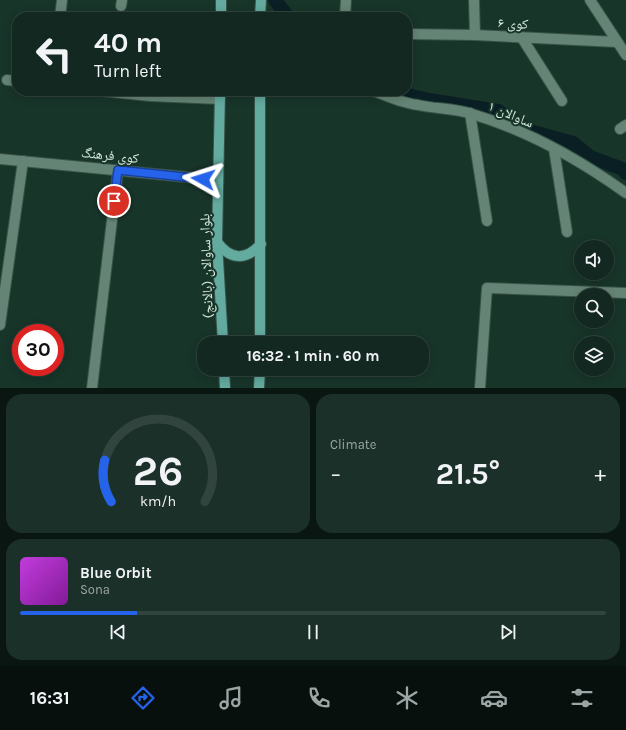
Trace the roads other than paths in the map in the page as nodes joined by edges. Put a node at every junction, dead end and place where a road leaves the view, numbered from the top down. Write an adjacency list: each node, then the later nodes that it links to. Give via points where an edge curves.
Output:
1 (62, 0): 7 (street)
2 (221, 0): 8 (main road)
3 (261, 0): 9 (main road)
4 (346, 0): 10 (street)
5 (474, 0): 12 (street)
6 (590, 0): 14 (street)
7 (61, 12)
8 (221, 12)
9 (260, 12)
10 (345, 12)
11 (412, 34): 12 (street, کوی ۶)
12 (474, 35): 13 (street, کوی ۶)
13 (522, 38): 14 (street, کوی ۶); 19 (street)
14 (617, 42): 15 (street)
15 (626, 55)
16 (220, 96): 25 (main road, بلوار ساوالان (بالانج))
17 (260, 96): 30 (main road)
18 (389, 96): 20 (street, ساوالان ۱, via 416,105)
19 (562, 101)
20 (470, 113): 21 (street, ساوالان ۱, via 499,123); 27 (street)
21 (554, 149): 26 (street, ساوالان ۱, via 604,177); 28 (street)
22 (0, 159): 23 (street, کوی فرهنگ)
23 (23, 161): 24 (street, کوی فرهنگ); 32 (street)
24 (118, 170): 25 (street, کوی فرهنگ); 37 (street)
25 (218, 180): 29 (main road, بلوار ساوالان (بالانج))
26 (626, 193)
27 (487, 220)
28 (567, 232)
29 (217, 242): 30 (main road, via 224,251 233,256 244,256 254,252); 33 (main road, بلوار ساوالان (بالانج))
30 (261, 244): 34 (main road)
31 (626, 293): 40 (street, via 487,288)
32 (0, 325)
33 (223, 336)
34 (260, 336)
35 (224, 376): 38 (main road)
36 (260, 376): 39 (main road)
37 (92, 388)
38 (225, 388)
39 (259, 388)
40 (480, 388)

